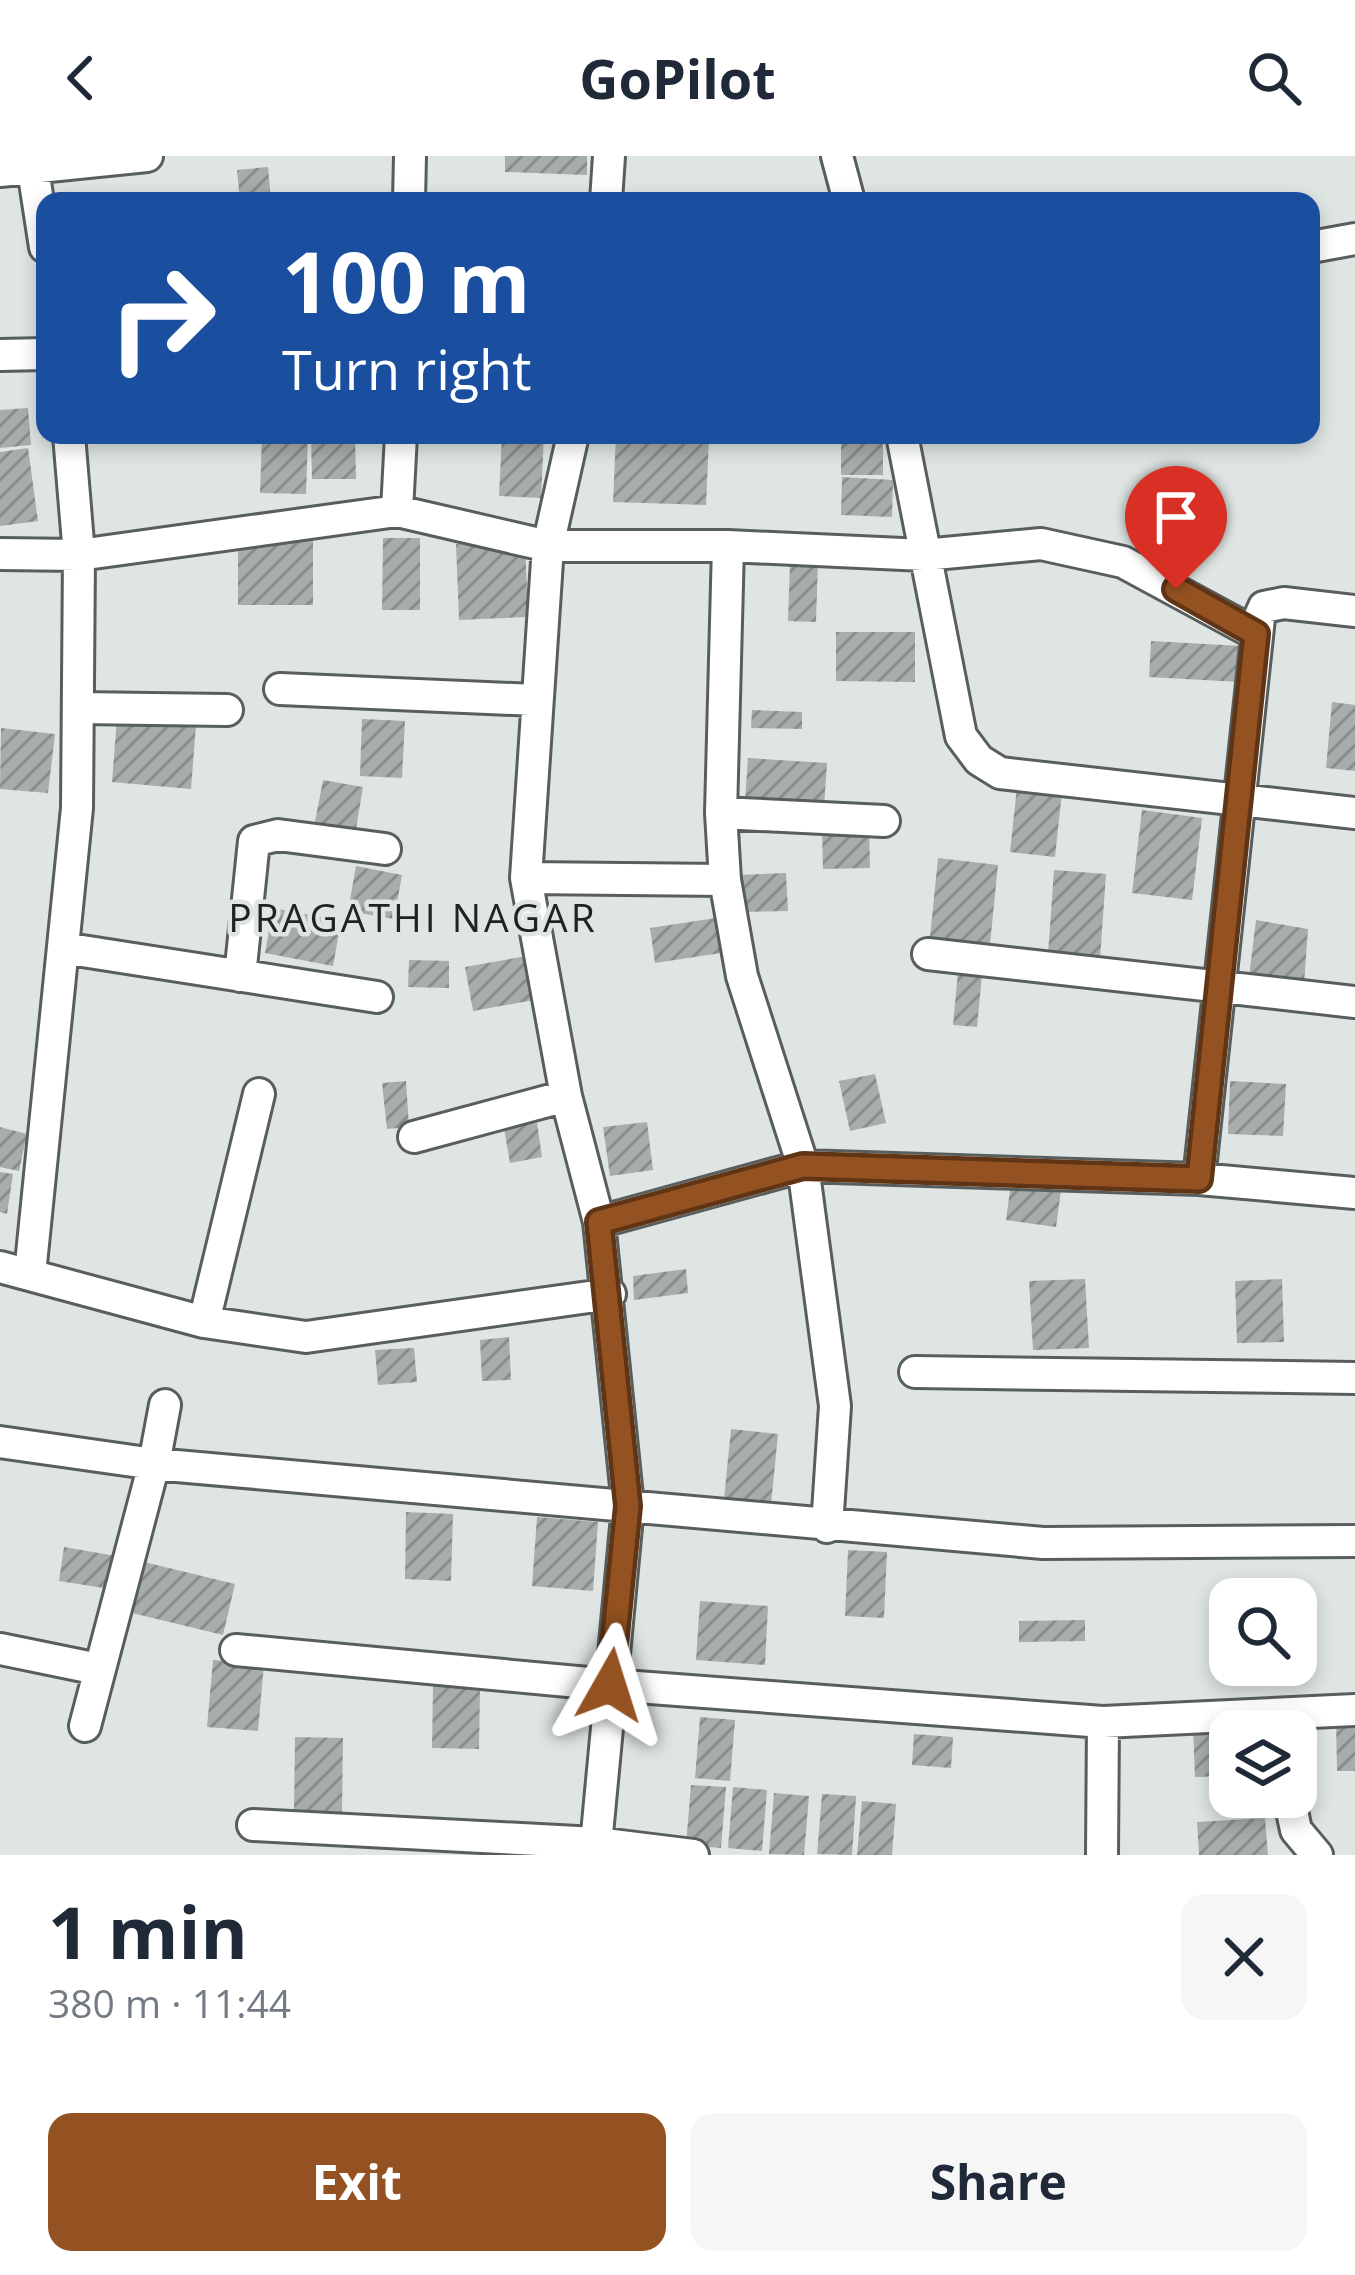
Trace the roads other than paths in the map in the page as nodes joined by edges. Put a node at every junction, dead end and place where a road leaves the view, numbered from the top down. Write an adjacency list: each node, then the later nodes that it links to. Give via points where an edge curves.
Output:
1 (147, 156): 5 (street)
2 (410, 156): 8 (street)
3 (609, 156): 9 (street)
4 (838, 156): 10 (street)
5 (32, 162): 6 (street); 7 (street)
6 (0, 171)
7 (37, 192)
8 (409, 192)
9 (607, 192)
10 (848, 192)
11 (1355, 238): 12 (street)
12 (1320, 245)
13 (36, 354): 14 (street)
14 (0, 355)
15 (70, 444): 23 (street)
16 (401, 444): 19 (street)
17 (571, 444): 20 (street)
18 (904, 444): 24 (street)
19 (397, 512): 20 (street); 23 (street)
20 (548, 546): 21 (street); 28 (street)
21 (728, 546): 24 (street); 32 (street)
22 (0, 554): 23 (street)
23 (80, 555): 29 (street)
24 (924, 555): 26 (street, via 1025,544 1069,548 1123,562); 31 (street, via 962,736 979,760 1000,773)
25 (1355, 611): 26 (street, via 1284,602 1264,607)
26 (1256, 634): 31 (street)
27 (280, 689): 28 (street)
28 (536, 700): 36 (street)
29 (78, 708): 30 (street); 38 (street)
30 (227, 710)
31 (1237, 798): 33 (street); 41 (street)
32 (721, 813): 34 (street); 37 (street)
33 (1355, 813)
34 (884, 821)
35 (386, 849): 40 (street, via 278,836 254,841)
36 (526, 878): 37 (street); 45 (street)
37 (725, 880): 47 (street, via 742,976)
38 (63, 948): 40 (street); 51 (street)
39 (928, 953): 41 (street)
40 (240, 976): 42 (street)
41 (1218, 986): 43 (street); 48 (street)
42 (377, 997)
43 (1355, 1002)
44 (259, 1094): 53 (street)
45 (566, 1096): 46 (street); 50 (street)
46 (413, 1137)
47 (803, 1166): 48 (street); 50 (street); 60 (street, via 836,1406)
48 (1199, 1179): 49 (street)
49 (1355, 1193)
50 (599, 1222): 52 (street)
51 (15, 1270): 53 (street)
52 (610, 1294): 53 (street, via 306,1336); 59 (street)
53 (204, 1322)
54 (915, 1372): 55 (street)
55 (1355, 1378)
56 (165, 1405): 58 (street)
57 (0, 1442): 58 (street)
58 (154, 1464): 59 (street); 64 (street)
59 (628, 1506): 60 (street); 65 (street)
60 (826, 1527): 61 (street, via 1042,1543)
61 (1355, 1541)
62 (0, 1649): 64 (street)
63 (236, 1649): 65 (street)
64 (98, 1669): 70 (street)
65 (610, 1685): 68 (street); 73 (street)
66 (1355, 1710): 67 (street)
67 (1317, 1717)
68 (1103, 1722): 69 (street); 75 (street)
69 (1209, 1722)
70 (85, 1726)
71 (1293, 1818): 76 (street)
72 (253, 1825): 73 (street)
73 (595, 1849): 74 (street)
74 (693, 1855)
75 (1102, 1855)
76 (1317, 1855)

